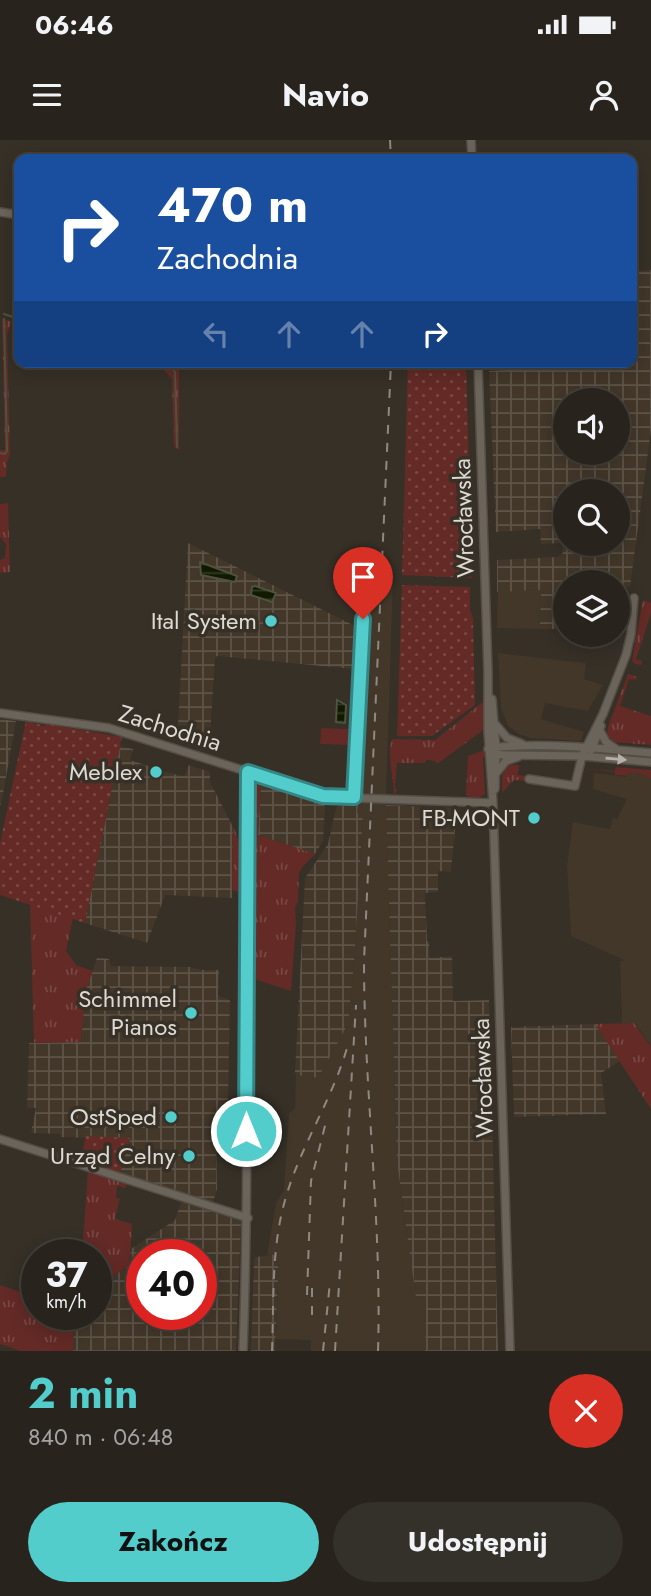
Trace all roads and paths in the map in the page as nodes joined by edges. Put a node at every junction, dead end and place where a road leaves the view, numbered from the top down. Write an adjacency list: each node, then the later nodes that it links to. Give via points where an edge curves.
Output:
1 (478, 368): 4 (street, Wrocławska)
2 (370, 576): 20 (street, via 360,656)
3 (634, 598): 6 (street, via 626,655)
4 (488, 672): 7 (street, Wrocławska); 11 (street, Wrocławska)
5 (0, 713): 17 (street, Zachodnia, via 109,728)
6 (603, 714): 8 (street); 10 (street)
7 (495, 725): 9 (street, via 506,738); 11 (street, Wrocławska)
8 (600, 731): 10 (street); 12 (street)
9 (526, 745): 10 (street); 11 (street)
10 (590, 747): 12 (street); 15 (street)
11 (494, 750): 14 (street); 18 (street, Wrocławska); 21 (street, Wrocławska)
12 (616, 750): 13 (street)
13 (651, 753)
14 (520, 756): 15 (street); 18 (street, via 506,761)
15 (582, 756): 16 (street, one-way to 16); 19 (street, via 575,786)
16 (651, 762)
17 (248, 772): 20 (street, Zachodnia, via 323,796); 23 (street)
18 (496, 772): 21 (street, Wrocławska)
19 (529, 779)
20 (354, 797): 21 (street, Zachodnia)
21 (493, 803): 25 (street, Wrocławska)
22 (0, 1139): 23 (street)
23 (248, 1218): 24 (street)
24 (243, 1351)
25 (510, 1351)

